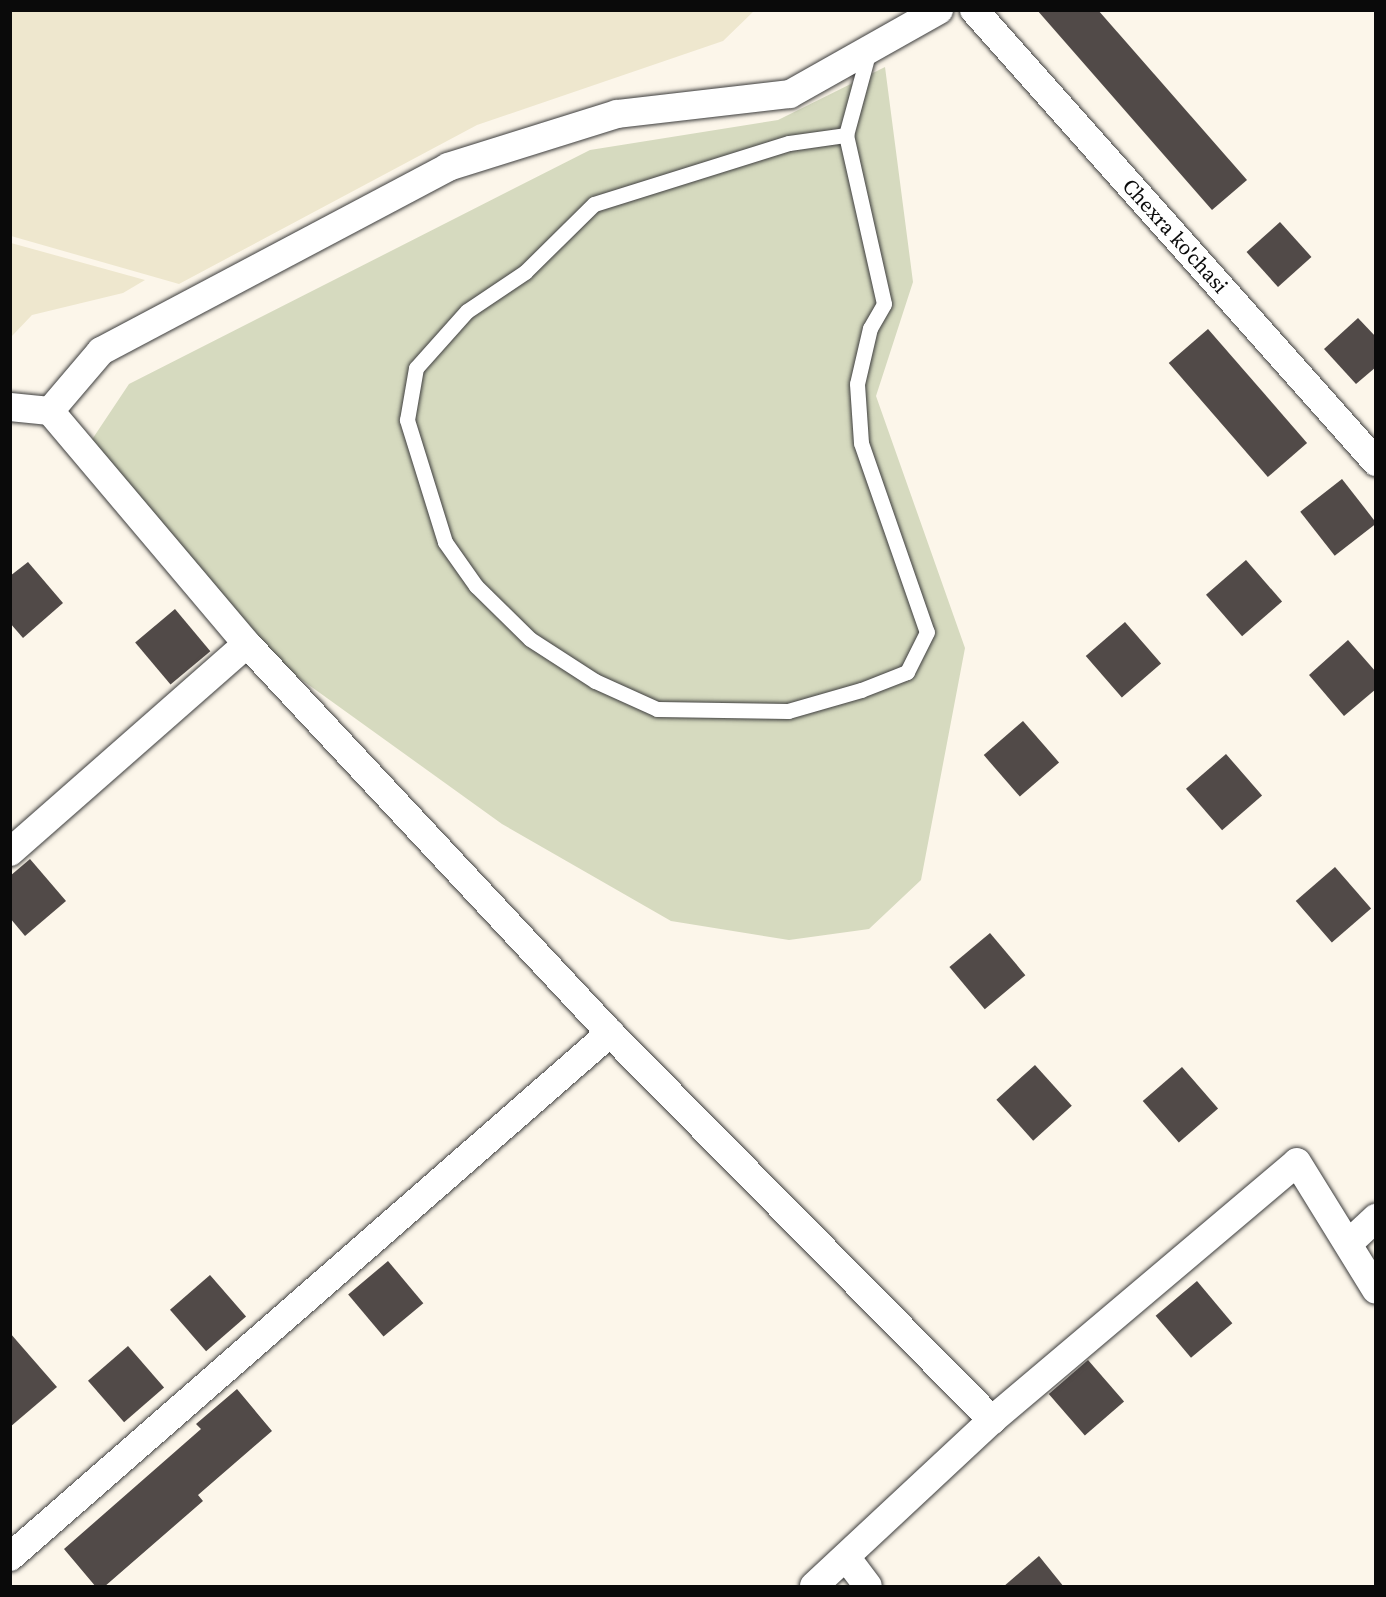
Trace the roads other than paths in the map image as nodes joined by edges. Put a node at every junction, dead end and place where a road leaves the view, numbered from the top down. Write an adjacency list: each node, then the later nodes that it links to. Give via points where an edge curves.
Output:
1 (939, 10): 3 (street)
2 (974, 10): 7 (street, Chexra ko'chasi)
3 (868, 54): 4 (lane); 6 (street, via 790,94 617,114 448,167 101,351)
4 (846, 135): 4 (lane, via 789,143 674,175 594,204 525,272 467,311 416,368 407,420 445,542 470,578 530,639 595,681 657,710 788,711 830,699 907,672 927,632 861,443 857,384 870,328 884,304)
5 (10, 408): 6 (street)
6 (50, 411): 8 (street)
7 (1376, 462)
8 (247, 644): 9 (street); 10 (street)
9 (10, 852)
10 (610, 1033): 14 (street); 15 (street)
11 (1376, 1218): 12 (street)
12 (1349, 1243): 13 (street); 14 (street, via 1297,1162)
13 (1376, 1290)
14 (992, 1420): 16 (street)
15 (10, 1557)
16 (846, 1557): 17 (street); 18 (street)
17 (814, 1587)
18 (868, 1587)

